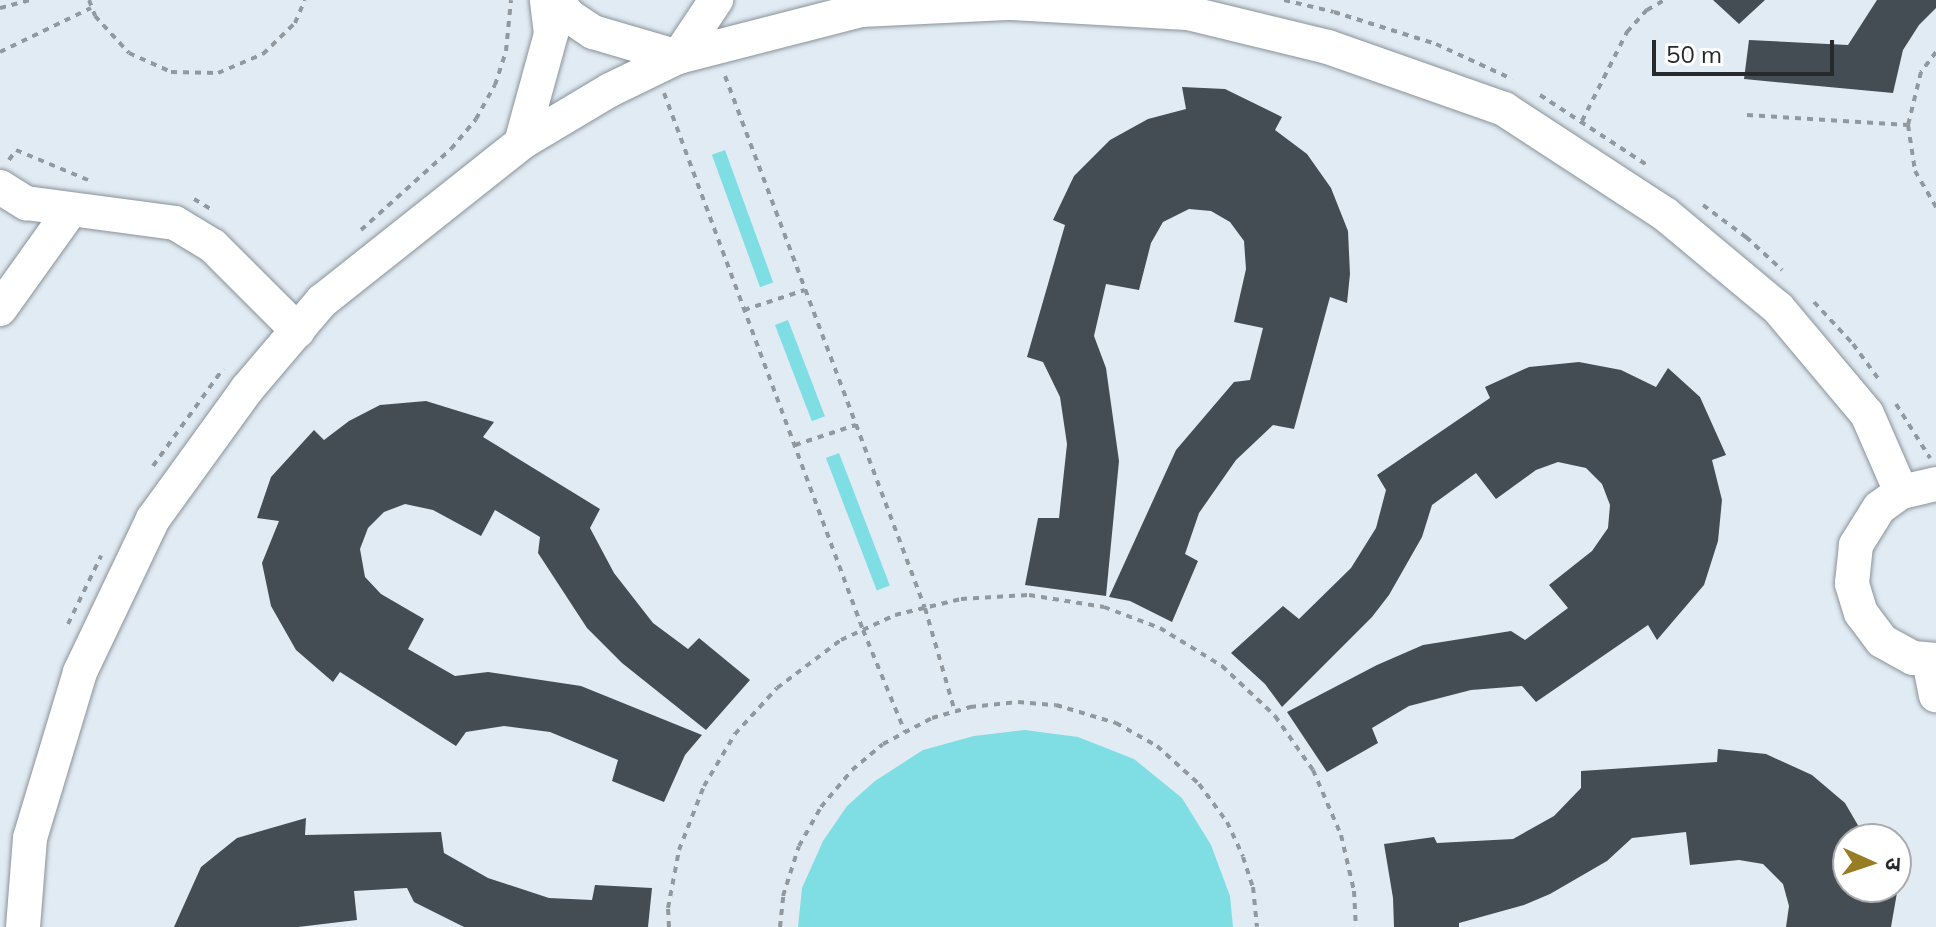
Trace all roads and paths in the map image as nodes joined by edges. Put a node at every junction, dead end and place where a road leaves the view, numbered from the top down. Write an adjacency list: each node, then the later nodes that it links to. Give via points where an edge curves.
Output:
1 (29, 0): 9 (path)
2 (89, 0): 10 (path)
3 (305, 0): 10 (path, via 295,23 263,54 218,73 171,72 129,53)
4 (547, 0): 17 (lane, via 551,34)
5 (556, 0): 14 (lane, via 593,32)
6 (716, 0): 14 (lane)
7 (1664, 0): 18 (path, via 1627,32)
8 (849, 5): 11 (lane); 18 (lane, via 1012,3 1188,13 1328,47 1504,109)
9 (0, 8)
10 (91, 8): 12 (path)
11 (714, 47): 14 (lane); 22 (path)
12 (0, 52)
13 (1936, 52): 16 (path, via 1921,72)
14 (666, 62): 17 (lane); 24 (path)
15 (1747, 115): 16 (path)
16 (1908, 125): 20 (path, via 1915,171)
17 (521, 143): 25 (lane, via 322,301)
18 (1567, 150): 29 (lane, via 1665,214 1778,308 1867,414)
19 (1, 190): 21 (lane, via 26,203)
20 (1936, 207)
21 (70, 211): 23 (lane); 25 (lane, via 175,223 213,246)
22 (805, 290): 24 (path); 26 (path)
23 (0, 309)
24 (744, 310): 27 (path)
25 (298, 331): 36 (lane, via 247,389 153,519 80,672 30,838)
26 (856, 425): 27 (path); 30 (path)
27 (795, 445): 31 (path)
28 (1936, 484): 29 (lane)
29 (1901, 492): 32 (lane, via 1879,508 1856,545 1852,584 1861,613 1882,641 1913,658)
30 (925, 608): 31 (path); 34 (path); 40 (path, via 961,599 1029,595 1104,607 1160,628 1222,666 1275,716 1313,770 1341,835)
31 (863, 630): 35 (path); 37 (path, via 841,640 777,688 735,734 704,786 679,850)
32 (1932, 660): 33 (lane)
33 (1936, 695)
34 (955, 712): 35 (path); 39 (path, via 1018,702 1056,705 1116,723 1157,746 1199,784 1227,822 1253,887)
35 (905, 733): 38 (path, via 852,770 821,807 799,846 783,896)
36 (23, 927)
37 (669, 927)
38 (780, 927)
39 (1257, 927)
40 (1356, 927)

